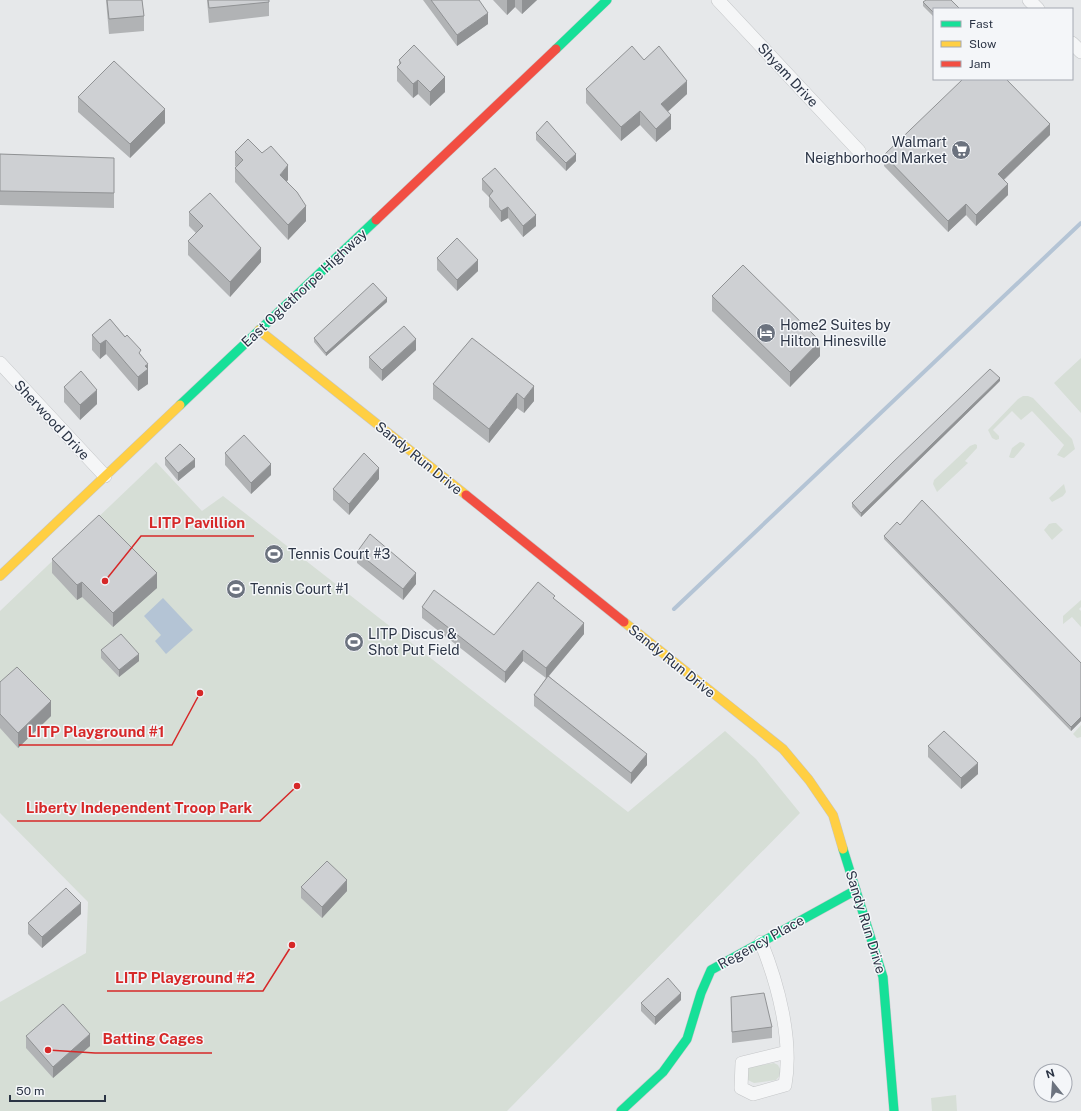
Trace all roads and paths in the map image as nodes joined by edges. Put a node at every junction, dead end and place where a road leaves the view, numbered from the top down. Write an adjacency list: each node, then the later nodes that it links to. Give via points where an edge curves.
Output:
1 (607, 0): 8 (main road, East Oglethorpe Highway)
2 (718, 0): 7 (street, Shyam Drive)
3 (1029, 0): 4 (street)
4 (1037, 8)
5 (1073, 44): 6 (street)
6 (1081, 52)
7 (859, 151)
8 (259, 330): 10 (main road, East Oglethorpe Highway); 12 (main road, Sandy Run Drive, via 783,749 809,780 833,815)
9 (0, 363): 10 (street, Sherwood Drive)
10 (105, 476): 11 (main road, East Oglethorpe Highway)
11 (0, 576)
12 (856, 890): 13 (main road, Regency Place); 16 (main road, Sandy Run Drive, via 883,977)
13 (761, 942): 14 (street, via 772,969); 15 (main road, Regency Place, via 711,970 687,1039 663,1072)
14 (787, 1052)
15 (621, 1111)
16 (894, 1111)

